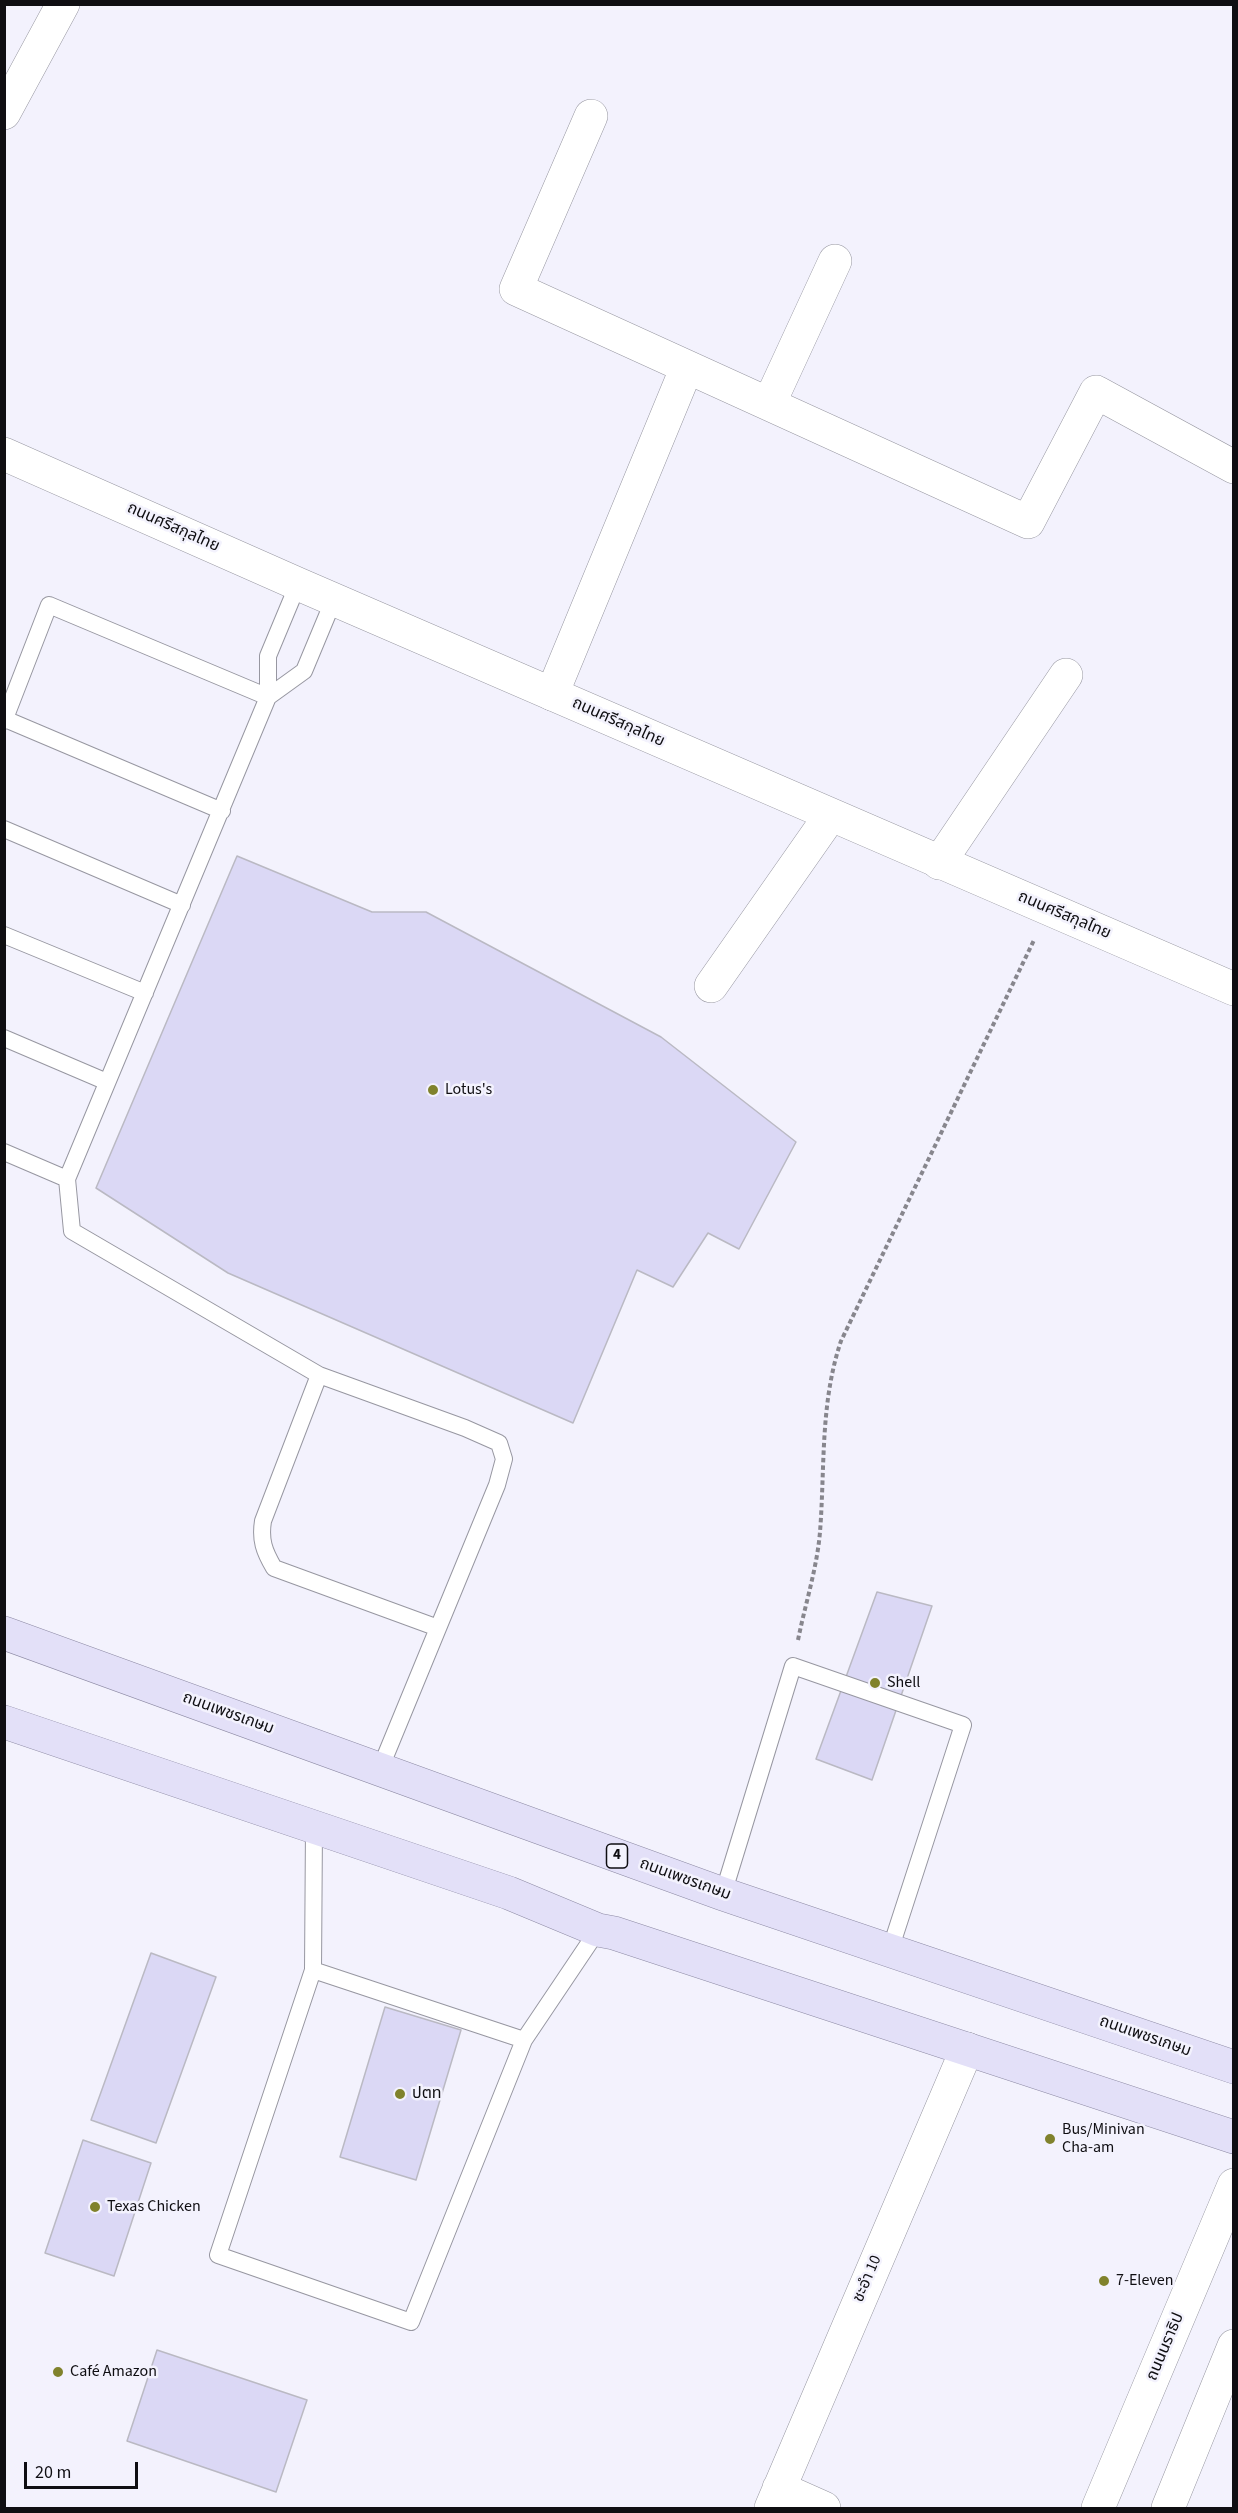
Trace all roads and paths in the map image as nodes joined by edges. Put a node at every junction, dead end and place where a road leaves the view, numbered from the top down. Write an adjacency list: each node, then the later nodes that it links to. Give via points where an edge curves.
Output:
1 (63, 4): 2 (street)
2 (4, 114)
3 (591, 116): 5 (street, via 516,289)
4 (835, 261): 6 (street)
5 (687, 367): 6 (street); 12 (street)
6 (769, 404): 8 (street, via 1029,522 1096,392)
7 (4, 454): 9 (street, ถนนศรีสกุลไทย)
8 (1233, 467)
9 (298, 584): 10 (street, ถนนศรีสกุลไทย); 13 (lane, via 268,656)
10 (334, 599): 12 (street, ถนนศรีสกุลไทย); 13 (lane, via 304,671)
11 (1066, 675): 18 (street)
12 (552, 694): 16 (street, ถนนศรีสกุลไทย)
13 (268, 697): 14 (lane, via 49,605); 15 (lane)
14 (5, 720): 15 (lane)
15 (222, 811): 19 (lane)
16 (830, 816): 18 (street, ถนนศรีสกุลไทย); 22 (street)
17 (4, 829): 19 (lane)
18 (939, 863): 20 (street, ถนนศรีสกุลไทย)
19 (182, 905): 24 (lane)
20 (1049, 910): 23 (street, ถนนศรีสกุลไทย); 32 (path, via 841,1341 827,1397 820,1535)
21 (4, 934): 24 (lane)
22 (711, 986)
23 (1233, 989)
24 (145, 993): 26 (lane)
25 (4, 1038): 26 (lane)
26 (107, 1082): 28 (lane)
27 (4, 1152): 28 (lane)
28 (66, 1179): 29 (lane, via 72,1231)
29 (319, 1375): 30 (lane, via 263,1521 264,1552 274,1568); 30 (lane, via 499,1443 504,1459 497,1485)
30 (438, 1628): 34 (lane)
31 (4, 1633): 34 (main road, ถนนเพชรเกษม / 4)
32 (793, 1665): 36 (lane); 38 (lane, via 963,1725)
33 (4, 1722): 35 (main road)
34 (380, 1769): 36 (main road, ถนนเพชรเกษม / 4)
35 (314, 1827): 37 (main road, via 509,1893); 39 (lane)
36 (723, 1894): 38 (main road, ถนนเพชรเกษม / 4)
37 (597, 1930): 40 (lane); 41 (main road)
38 (891, 1950): 42 (main road, ถนนเพชรเกษม / 4)
39 (314, 1970): 40 (lane); 40 (lane, via 218,2255 411,2322)
40 (524, 2040)
41 (967, 2049): 43 (main road); 46 (street, ชะอำ 10)
42 (1233, 2067)
43 (1233, 2137)
44 (1233, 2185): 48 (street, ถนนนราธิป)
45 (1233, 2346): 49 (street)
46 (775, 2498): 47 (street)
47 (824, 2508)
48 (1098, 2508)
49 (1168, 2508)

